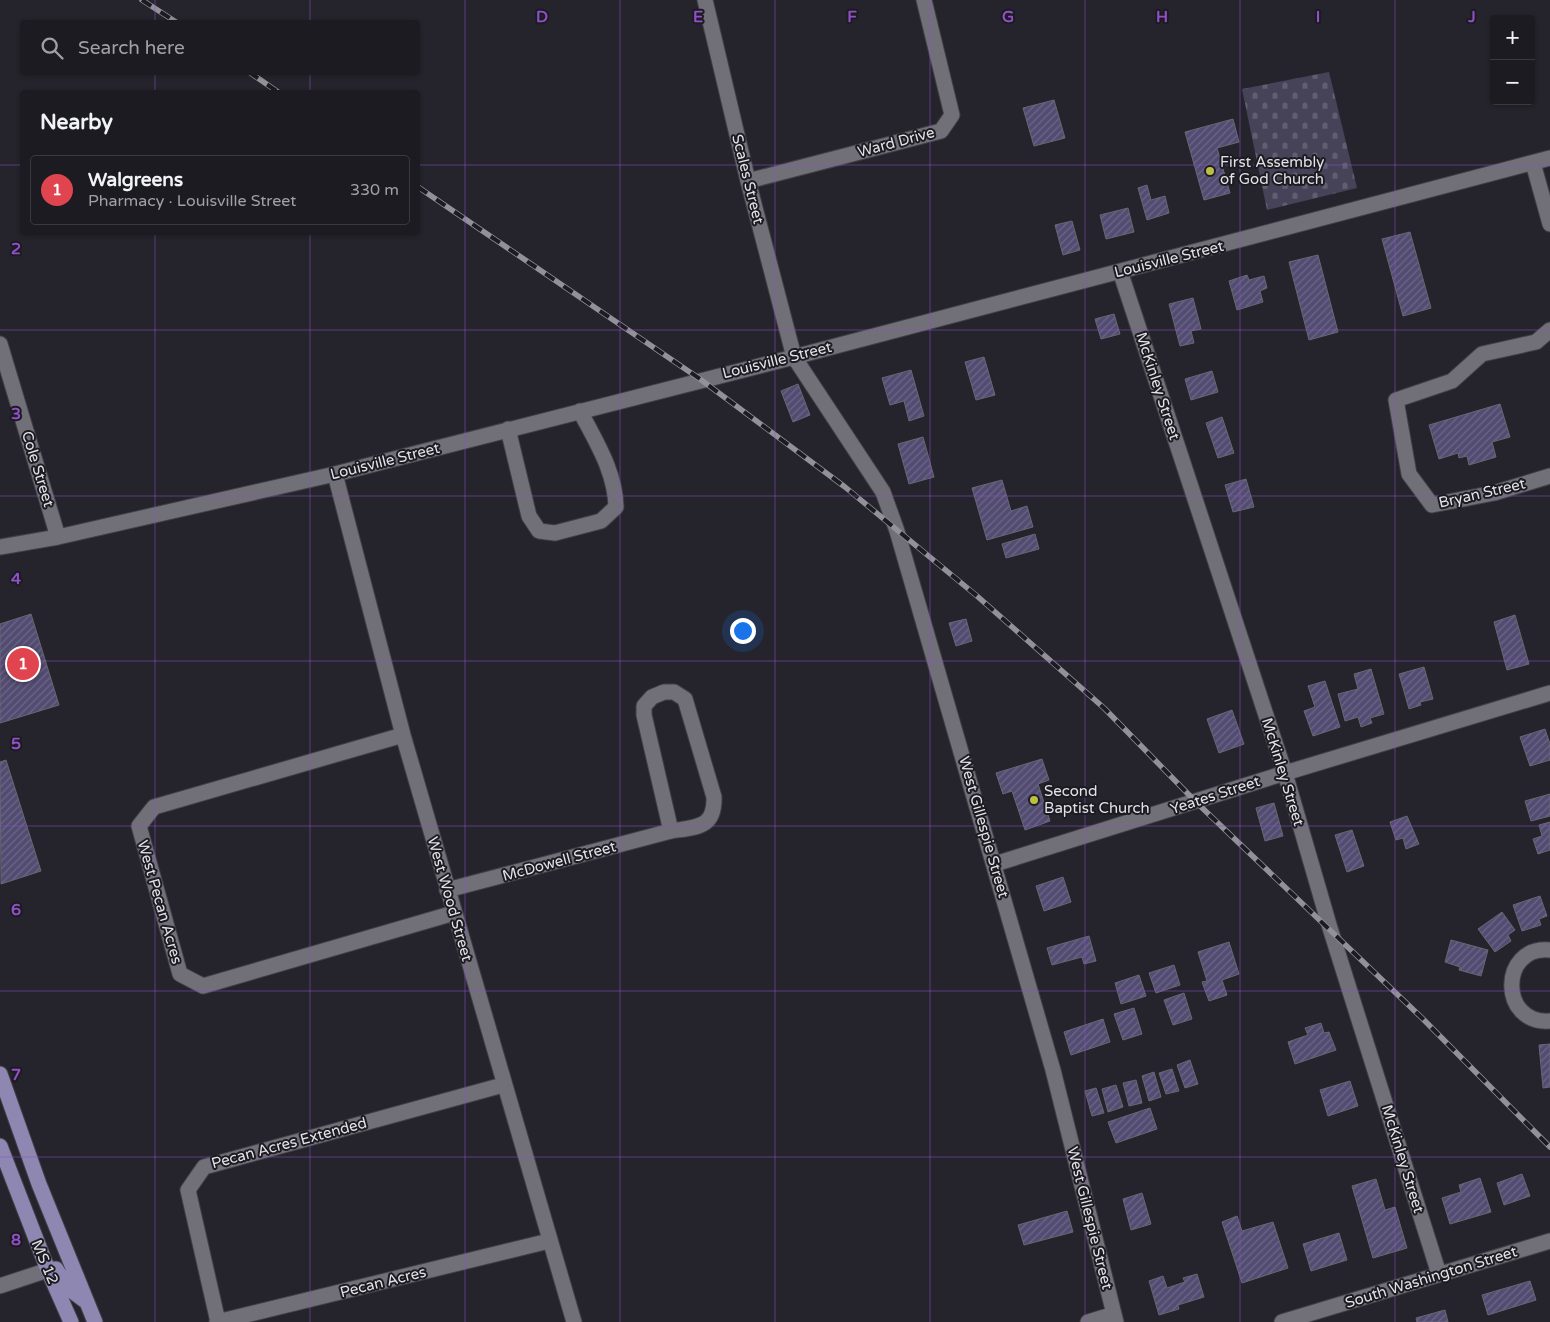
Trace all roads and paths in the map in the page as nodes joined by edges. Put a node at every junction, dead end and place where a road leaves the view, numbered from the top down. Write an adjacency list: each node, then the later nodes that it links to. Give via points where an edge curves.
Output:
1 (705, 0): 5 (street, Scales Street)
2 (924, 0): 5 (street, Ward Drive, via 952,115 941,131)
3 (1550, 158): 4 (street, Louisville Street)
4 (1533, 163): 6 (street); 7 (street, Louisville Street)
5 (748, 181): 10 (street, Scales Street)
6 (1550, 224)
7 (1120, 271): 10 (street, Louisville Street); 19 (street, McKinley Street)
8 (1550, 330): 14 (street, Bryan Street, via 1536,342 1482,354 1452,381 1396,400 1409,474 1432,505 1494,493)
9 (0, 344): 15 (street, Cole Street)
10 (794, 357): 11 (street, Louisville Street); 21 (street, West Gillespie Street, via 883,492)
11 (580, 410): 12 (street, Louisville Street); 12 (street, via 606,462 615,488 616,507 601,520 555,533 539,531 529,516)
12 (508, 428): 13 (street, Louisville Street)
13 (335, 474): 15 (street, Louisville Street); 18 (street, West Wood Street)
14 (1550, 476)
15 (58, 537): 16 (street, Louisville Street)
16 (0, 546)
17 (1548, 698): 19 (street, Yeates Street)
18 (403, 736): 22 (street, West Wood Street); 23 (street, West Pecan Acres, via 154,807 138,826 180,974 203,986)
19 (1285, 772): 21 (street, Yeates Street); 32 (street, McKinley Street)
20 (671, 831): 20 (street, McDowell Street, via 697,827 709,821 715,811 714,797 685,699 674,692 664,692 652,697 644,706 644,715); 22 (street, McDowell Street)
21 (995, 864): 35 (street, West Gillespie Street, via 1053,1070)
22 (447, 890): 23 (street, West Wood Street)
23 (454, 914): 27 (street, West Wood Street)
24 (1550, 950): 25 (street, via 1532,952 1522,959 1513,974 1511,991 1523,1012 1533,1018)
25 (1550, 1021)
26 (0, 1074): 34 (main road, MS 12)
27 (503, 1085): 29 (street, West Wood Street); 38 (street, Pecan Acres Extended, via 204,1167 188,1190)
28 (0, 1146): 31 (main road, MS 12 / MS 12)
29 (549, 1241): 38 (street, Pecan Acres); 39 (street, West Wood Street)
30 (1550, 1241): 32 (street, South Washington Street)
31 (48, 1270): 33 (street); 34 (main road, via 56,1269 68,1288); 36 (main road, MS 12 / MS 12)
32 (1439, 1274): 41 (street, South Washington Street)
33 (0, 1286)
34 (85, 1301): 37 (main road, MS 12)
35 (1115, 1318): 40 (street)
36 (71, 1322)
37 (95, 1322)
38 (218, 1322)
39 (574, 1322)
40 (1088, 1322)
41 (1282, 1322)

